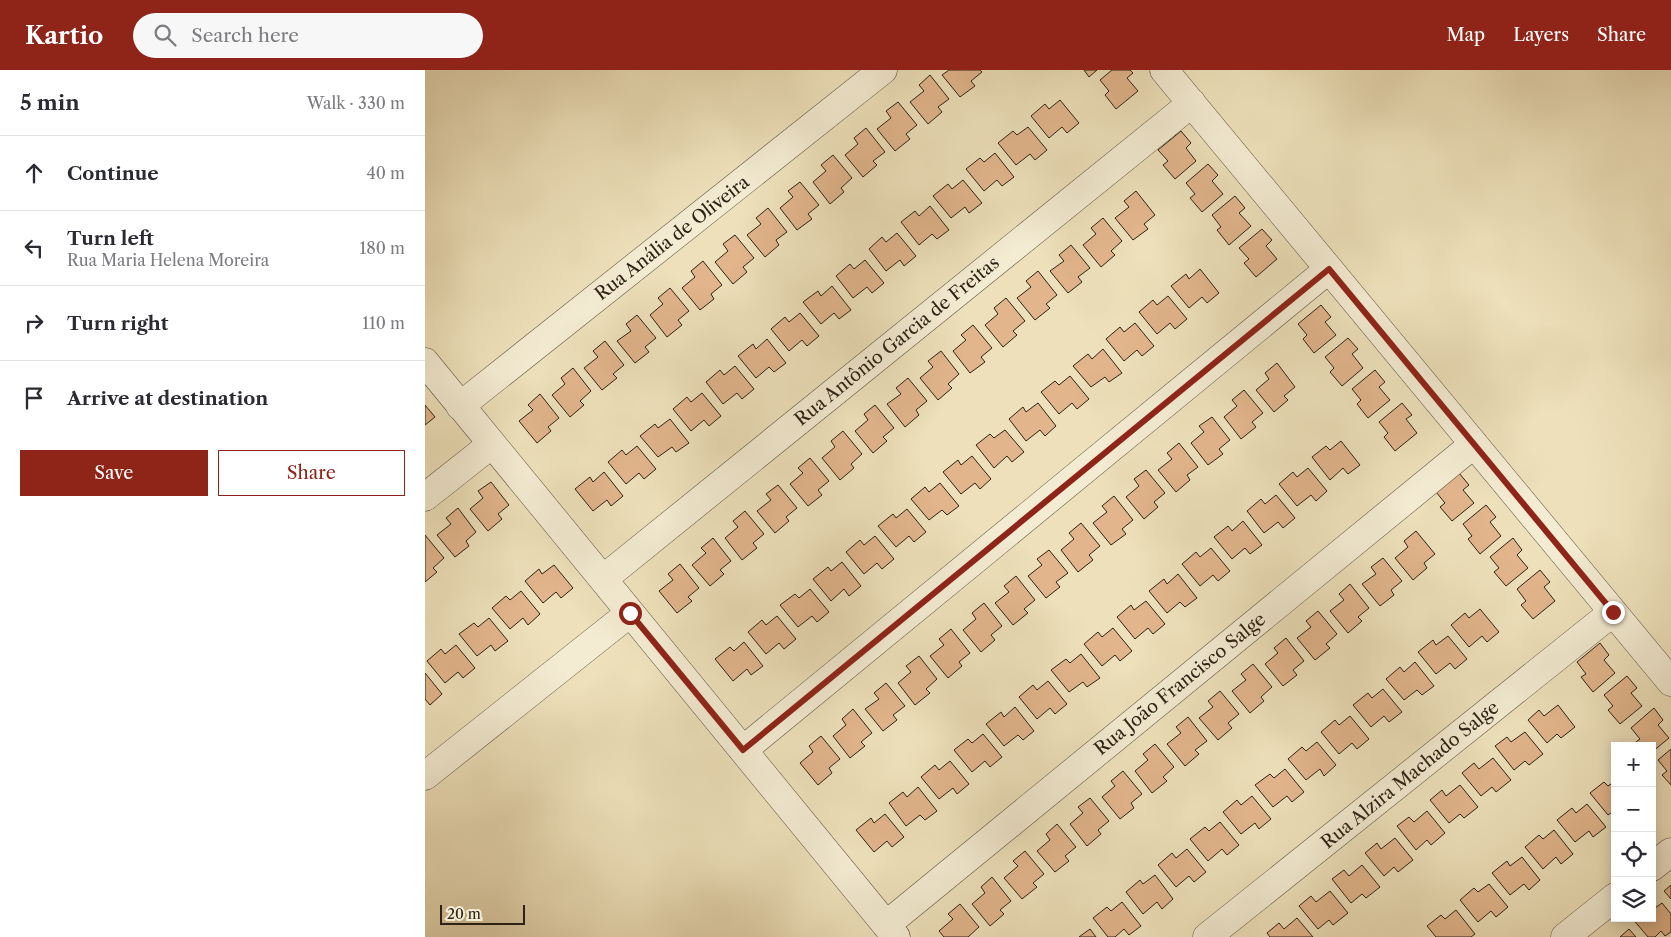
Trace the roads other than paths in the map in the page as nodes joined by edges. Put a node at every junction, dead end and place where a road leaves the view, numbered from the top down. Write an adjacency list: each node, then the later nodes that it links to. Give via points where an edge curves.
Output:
1 (883, 70): 6 (street, Rua Anália de Oliveira)
2 (1164, 70): 3 (street)
3 (1192, 103): 4 (street); 10 (street, Rua Antônio Garcia de Freitas)
4 (1329, 269): 8 (street); 14 (street)
5 (425, 362): 6 (street)
6 (460, 406): 7 (street)
7 (492, 444): 9 (street); 10 (street)
8 (1474, 444): 11 (street); 19 (street, Rua João Francisco Salge)
9 (425, 497)
10 (603, 579): 12 (street)
11 (1613, 612): 13 (street); 20 (street, Rua Alzira Machado Salge)
12 (630, 613): 14 (street); 15 (street)
13 (1671, 682)
14 (743, 750): 19 (street)
15 (425, 776)
16 (1671, 852): 17 (street)
17 (1656, 864)
18 (1611, 900): 21 (street)
19 (891, 931)
20 (1207, 937)
21 (1565, 937)

